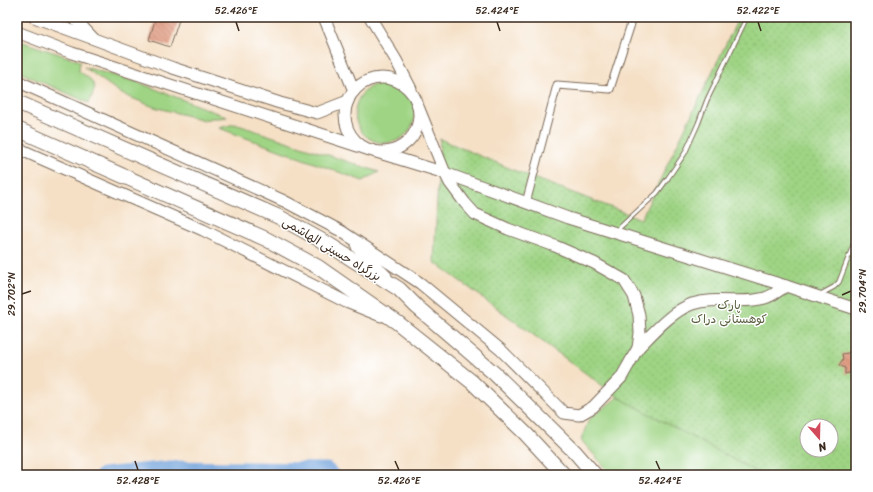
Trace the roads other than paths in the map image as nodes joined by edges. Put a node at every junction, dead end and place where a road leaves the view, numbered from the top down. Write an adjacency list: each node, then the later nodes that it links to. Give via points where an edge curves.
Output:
1 (34, 17): 8 (street)
2 (73, 17): 8 (street)
3 (324, 17): 10 (street)
4 (370, 17): 11 (street)
5 (626, 17): 21 (street, via 631,24 610,90 557,84)
6 (747, 17): 23 (lane, via 685,153 657,193)
7 (17, 32): 16 (street)
8 (93, 39): 14 (street)
9 (17, 81): 22 (street, via 284,200)
10 (354, 91): 11 (street, via 373,79 385,78 407,87); 12 (street)
11 (415, 97): 15 (street)
12 (348, 101): 14 (street, via 317,113); 19 (street, via 346,124 359,144)
13 (17, 102): 26 (highway, بزرگراه حسینی الهاشمی, via 279,217 328,244)
14 (280, 103): 16 (street)
15 (419, 109): 19 (street, via 419,122 406,144 396,150); 20 (street)
16 (275, 119): 19 (street)
17 (17, 129): 29 (highway, بزرگراه حسینی الهاشمی, via 266,239 318,267)
18 (17, 148): 29 (street, via 203,230 346,302)
19 (370, 150): 20 (street)
20 (445, 173): 21 (street); 30 (street, via 458,195 475,214 594,263 624,280 634,296 639,315)
21 (526, 203): 23 (street)
22 (341, 231): 26 (street); 30 (street, via 425,287 501,350 564,414 579,416 593,407 621,378)
23 (614, 232): 25 (street)
24 (856, 238): 27 (lane, via 839,282)
25 (786, 286): 27 (street); 30 (street, via 767,298 710,300 692,304 674,314)
26 (398, 290): 31 (highway, بزرگراه حسینی الهاشمی, via 496,374)
27 (816, 296): 28 (street)
28 (856, 308)
29 (398, 323): 32 (highway, بزرگراه حسینی الهاشمی, via 472,382)
30 (638, 348)
31 (593, 472)
32 (564, 475)

